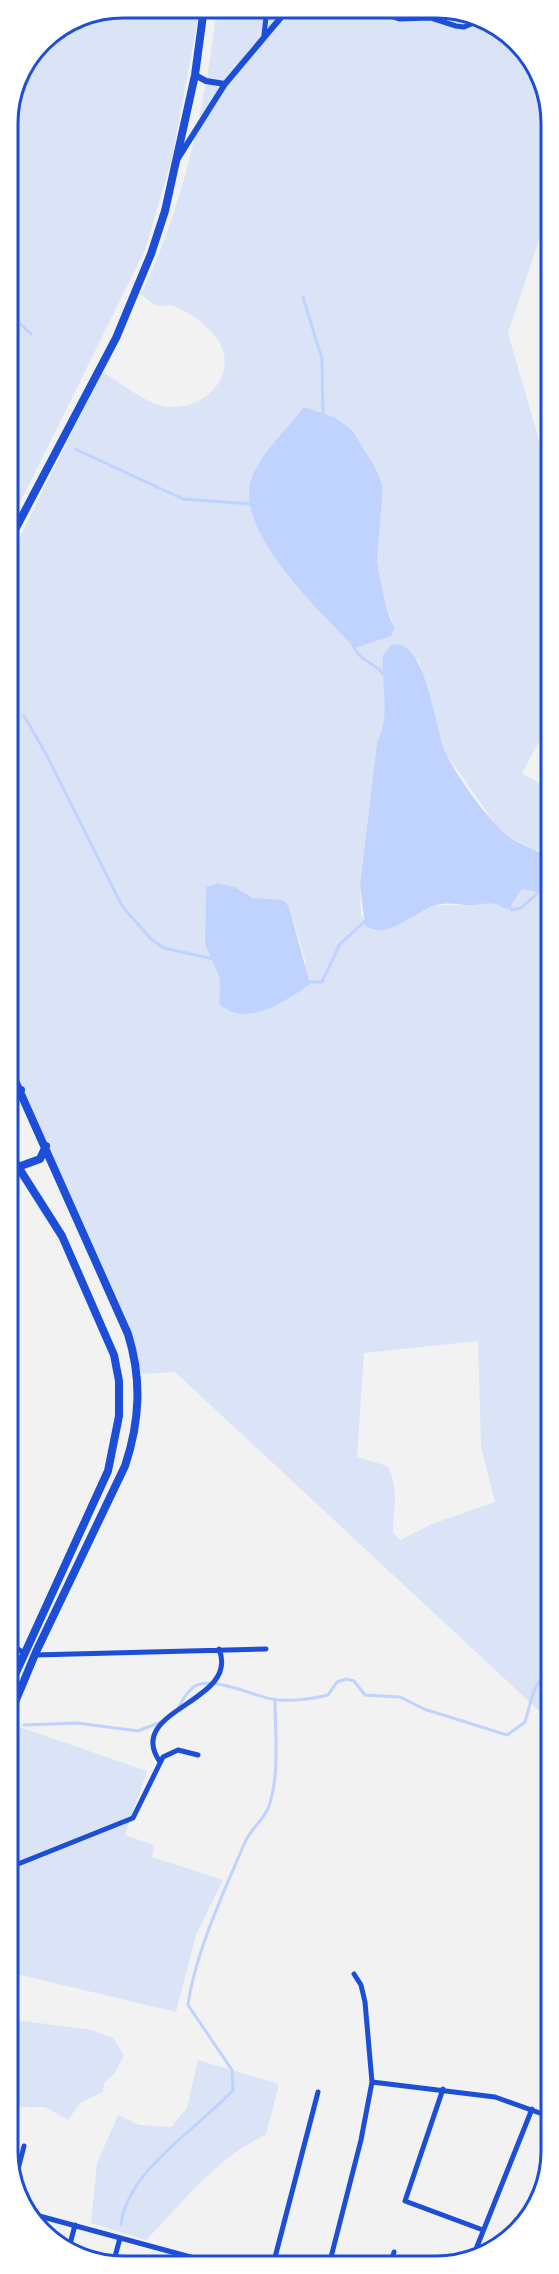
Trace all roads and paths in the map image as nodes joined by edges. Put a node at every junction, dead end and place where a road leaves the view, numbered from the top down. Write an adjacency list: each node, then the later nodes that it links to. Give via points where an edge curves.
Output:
1 (203, 18): 9 (main road)
2 (266, 18): 8 (street)
3 (280, 18): 8 (street)
4 (396, 18): 5 (street)
5 (431, 18)
6 (431, 18): 7 (street, via 456,26)
7 (471, 24)
8 (264, 35): 10 (street)
9 (195, 75): 10 (street); 11 (main road)
10 (225, 84): 11 (street)
11 (176, 162): 12 (main road, via 151,254 116,338)
12 (18, 524)
13 (18, 1084): 14 (main road)
14 (21, 1090): 15 (main road)
15 (46, 1146): 16 (main road, via 40,1160); 21 (main road, via 128,1334 139,1396 125,1466)
16 (18, 1167): 20 (main road, via 62,1236 104,1328 116,1361 120,1397 117,1435 108,1471)
17 (18, 1649): 20 (street)
18 (219, 1649): 19 (street); 21 (street); 25 (street, via 224,1661 221,1672 203,1693 156,1730 154,1746)
19 (266, 1649)
20 (24, 1653): 22 (main road)
21 (34, 1655): 23 (main road)
22 (18, 1667)
23 (18, 1694)
24 (198, 1755): 25 (street, via 172,1751)
25 (160, 1762): 26 (street, via 133,1818)
26 (18, 1864)
27 (354, 1974): 28 (street, via 365,2002)
28 (372, 2082): 29 (street); 45 (street)
29 (443, 2089): 31 (street, via 495,2097); 37 (street, via 405,2201)
30 (318, 2092): 44 (street)
31 (532, 2109): 32 (street); 37 (street)
32 (541, 2113)
33 (24, 2146): 34 (street)
34 (19, 2165)
35 (41, 2216): 36 (street)
36 (75, 2225): 38 (street); 39 (street)
37 (483, 2230): 40 (street)
38 (120, 2238): 42 (street); 43 (street)
39 (71, 2242)
40 (477, 2247)
41 (394, 2252): 46 (street)
42 (117, 2255)
43 (186, 2256)
44 (275, 2256)
45 (331, 2256)
46 (393, 2256)

